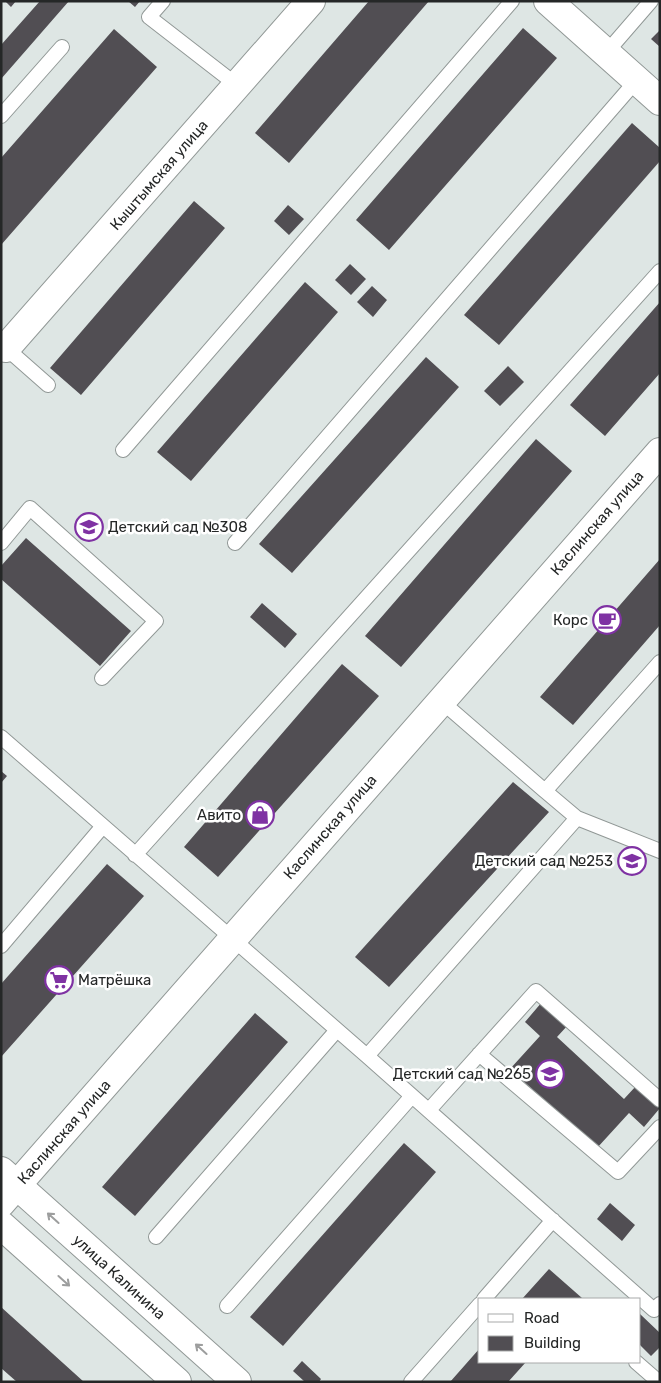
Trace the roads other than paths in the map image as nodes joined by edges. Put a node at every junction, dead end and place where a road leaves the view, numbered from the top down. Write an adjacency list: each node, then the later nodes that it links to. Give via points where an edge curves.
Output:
1 (164, 1): 9 (lane, via 149,17)
2 (311, 1): 9 (main road, Кыштымская улица)
3 (512, 1): 15 (lane)
4 (548, 1): 7 (main road)
5 (651, 1): 7 (lane)
6 (62, 47): 11 (lane)
7 (606, 53): 8 (main road)
8 (636, 80): 10 (main road); 18 (lane)
9 (238, 86): 13 (main road, Кыштымская улица)
10 (660, 101)
11 (1, 116)
12 (660, 271): 27 (lane)
13 (3, 348): 14 (lane)
14 (48, 385)
15 (123, 450)
16 (660, 452): 21 (main road, Каслинская улица)
17 (1, 543): 20 (lane, via 30,508 156,621)
18 (235, 543)
19 (660, 662): 23 (lane)
20 (102, 678)
21 (441, 701): 23 (lane); 28 (main road, Каслинская улица)
22 (1, 737): 25 (lane)
23 (545, 791): 24 (lane)
24 (577, 818): 26 (lane); 32 (lane)
25 (103, 826): 27 (lane); 29 (lane)
26 (660, 850)
27 (135, 855): 28 (lane)
28 (232, 940): 30 (lane); 37 (main road, Каслинская улица)
29 (1, 946)
30 (337, 1030): 32 (lane); 40 (lane)
31 (479, 1054): 34 (lane, via 536,991); 35 (lane); 36 (lane, via 618,1172)
32 (367, 1056): 33 (lane)
33 (412, 1096): 35 (lane); 42 (lane)
34 (660, 1100)
35 (429, 1110): 38 (lane)
36 (660, 1127)
37 (6, 1187): 47 (main road, улица Калинина, one-way to 37)
38 (553, 1220): 41 (lane); 44 (lane)
39 (1, 1225): 46 (main road, one-way to 46)
40 (156, 1237)
41 (485, 1298)
42 (227, 1306)
43 (478, 1306): 48 (lane)
44 (658, 1310)
45 (637, 1363): 49 (lane)
46 (177, 1382)
47 (237, 1382)
48 (411, 1382)
49 (659, 1382)

